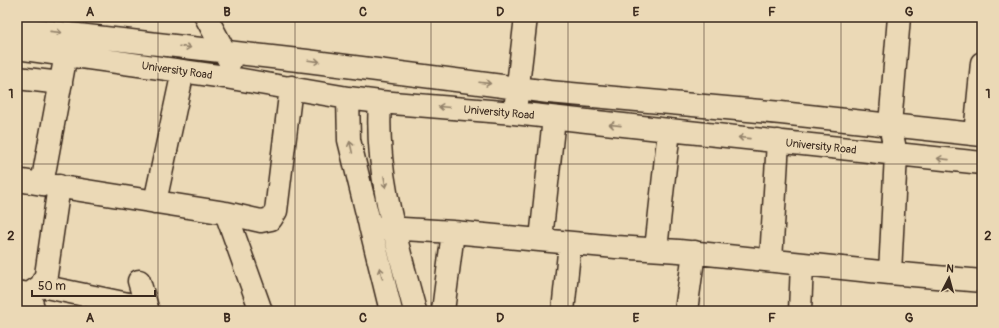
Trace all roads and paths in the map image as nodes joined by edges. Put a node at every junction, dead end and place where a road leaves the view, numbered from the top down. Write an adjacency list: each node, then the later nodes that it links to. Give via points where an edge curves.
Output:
1 (206, 17): 6 (street)
2 (526, 17): 14 (street)
3 (900, 17): 19 (street)
4 (17, 28): 6 (street, one-way to 6)
5 (17, 48): 7 (street, University Road)
6 (225, 51): 11 (street); 14 (street, one-way to 14)
7 (66, 54): 9 (street, University Road); 12 (street)
8 (982, 63): 21 (street)
9 (183, 71): 11 (street, University Road); 27 (street)
10 (17, 78): 12 (street)
11 (238, 79): 13 (street, University Road)
12 (61, 83): 26 (street)
13 (291, 87): 15 (street, University Road); 28 (street, via 276,211 271,219 261,221)
14 (518, 87): 17 (street); 19 (street)
15 (348, 98): 16 (street, University Road); 29 (street, one-way to 15, via 349,140)
16 (380, 102): 17 (street, University Road, one-way to 16); 30 (street, one-way to 30, via 379,147)
17 (514, 113): 18 (street, University Road)
18 (554, 118): 20 (street, University Road, one-way to 18); 32 (street)
19 (890, 125): 21 (street); 23 (street)
20 (669, 130): 22 (street, University Road, one-way to 20); 34 (street)
21 (978, 134)
22 (778, 141): 23 (street, University Road); 36 (street)
23 (896, 154): 24 (street, University Road, one-way to 23); 38 (street)
24 (982, 163)
25 (17, 180): 26 (street)
26 (50, 185): 27 (street); 41 (street, via 46,275)
27 (155, 202): 28 (street)
28 (226, 213): 44 (street)
29 (370, 227): 30 (street); 45 (street, one-way to 29)
30 (393, 228): 31 (street); 46 (street)
31 (453, 232): 32 (street); 47 (street)
32 (541, 239): 33 (street)
33 (570, 243): 34 (street); 48 (street)
34 (656, 249): 35 (street)
35 (694, 252): 36 (street); 49 (street)
36 (771, 260): 37 (street)
37 (802, 264): 38 (street); 50 (street)
38 (890, 273): 40 (street)
39 (139, 281): 43 (street)
40 (982, 281)
41 (30, 296): 42 (street)
42 (128, 304)
43 (148, 311)
44 (261, 311)
45 (391, 311)
46 (415, 311)
47 (443, 311)
48 (564, 311)
49 (686, 311)
50 (800, 311)

